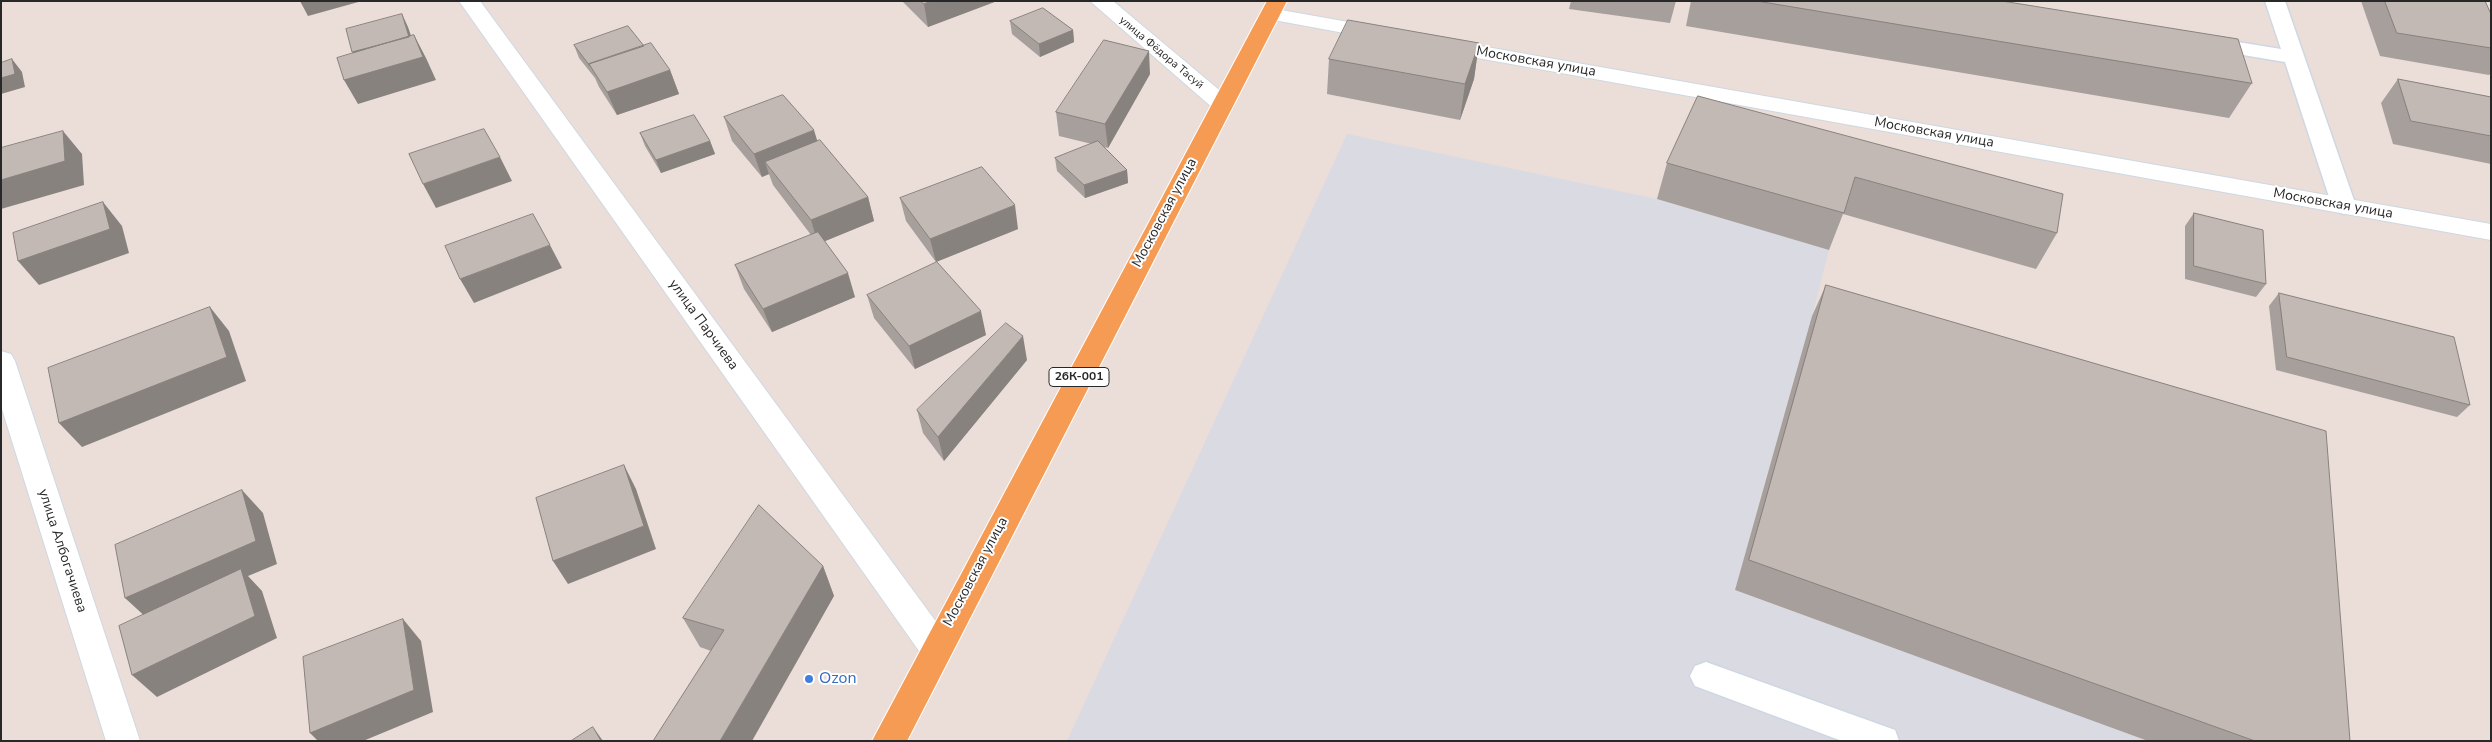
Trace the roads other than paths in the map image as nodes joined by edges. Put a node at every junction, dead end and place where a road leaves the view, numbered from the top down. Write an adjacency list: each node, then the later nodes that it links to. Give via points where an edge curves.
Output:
1 (469, 1): 11 (street, улица Парчиева)
2 (1100, 1): 7 (street, улица Фёдора Тасуй)
3 (2275, 1): 6 (lane)
4 (1274, 8): 7 (main road, Московская улица / 26К-001); 8 (street, Московская улица, via 1412,39)
5 (2187, 40): 6 (lane)
6 (2295, 57): 8 (lane)
7 (1222, 104): 11 (main road, Московская улица / 26К-001)
8 (2344, 206): 9 (street, Московская улица)
9 (2491, 232)
10 (1, 361): 13 (street, улица Албогачиева)
11 (936, 648): 14 (main road, Московская улица / 26К-001)
12 (1706, 676): 15 (lane)
13 (123, 741)
14 (889, 741)
15 (1882, 741)

